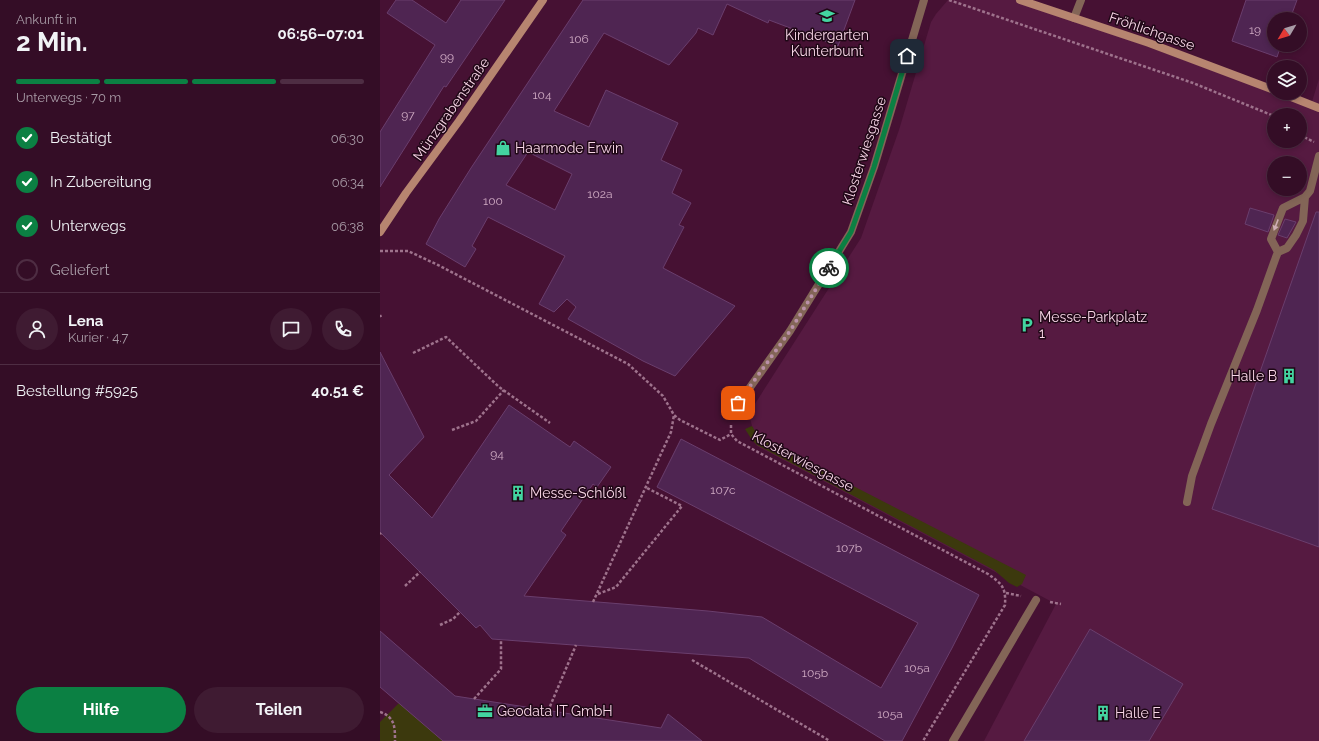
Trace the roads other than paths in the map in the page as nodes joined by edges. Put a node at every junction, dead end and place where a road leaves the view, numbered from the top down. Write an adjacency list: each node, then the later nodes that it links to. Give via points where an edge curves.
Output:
1 (543, 0): 11 (main road, Münzgrabenstraße)
2 (924, 0): 13 (street, Klosterwiesgasse, via 874,167 851,232 790,331)
3 (1020, 0): 5 (main road, Fröhlichgasse)
4 (1080, 0): 5 (street)
5 (1074, 18): 6 (main road, Fröhlichgasse)
6 (1267, 87)
7 (1299, 100): 8 (main road)
8 (1319, 108)
9 (1319, 156): 10 (street, via 1310,191)
10 (1305, 197): 12 (street, via 1303,221 1287,248); 12 (street, one-way to 12, via 1283,208 1271,239)
11 (380, 232)
12 (1278, 252): 14 (street, via 1192,476)
13 (734, 410)
14 (1187, 502)
15 (1036, 600): 16 (street)
16 (953, 741)

